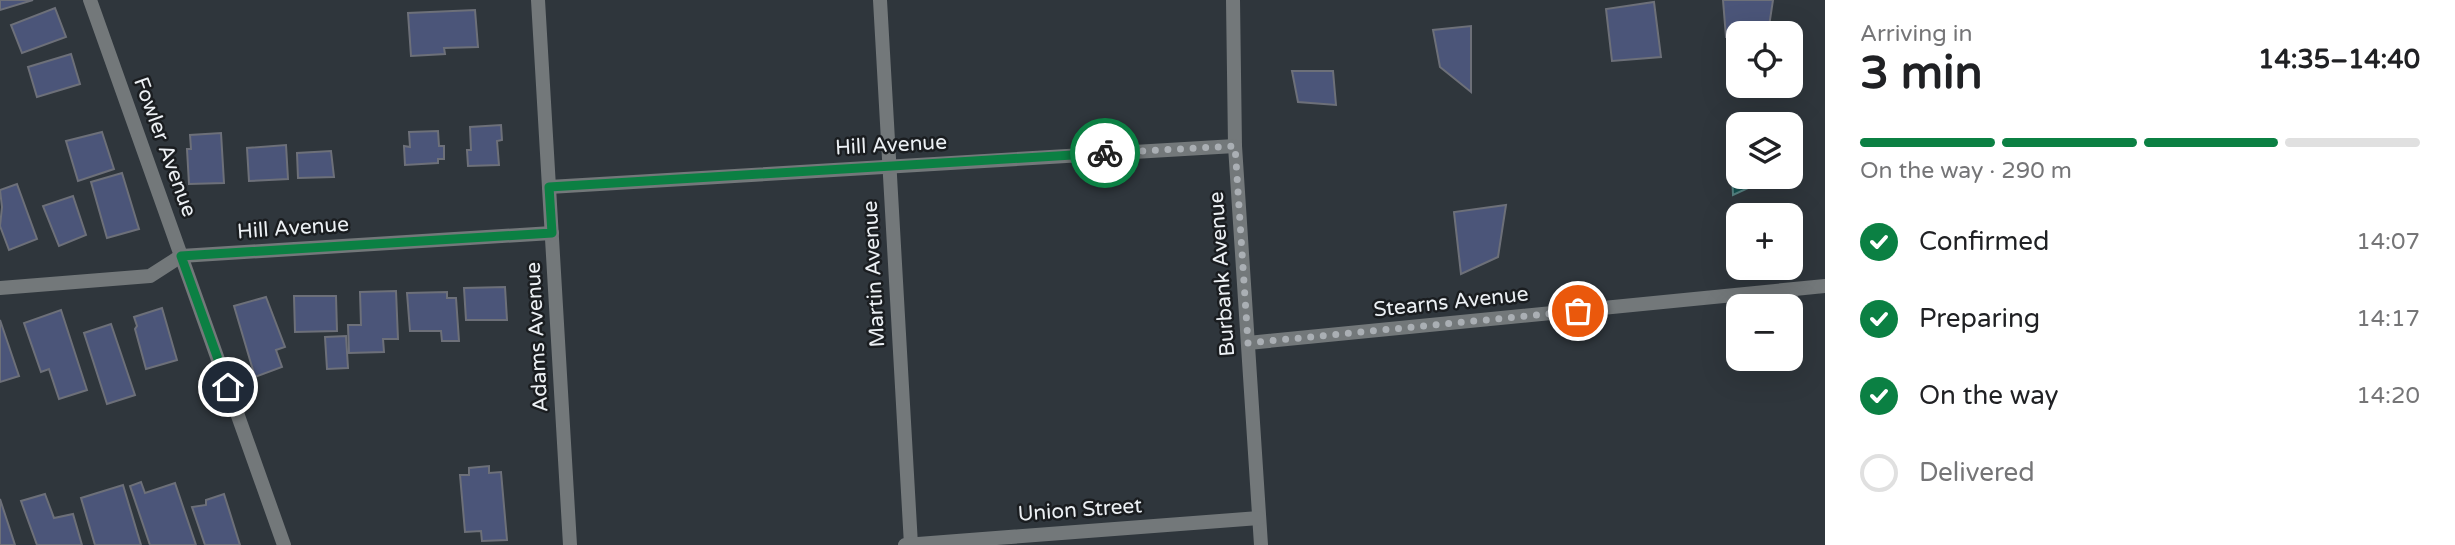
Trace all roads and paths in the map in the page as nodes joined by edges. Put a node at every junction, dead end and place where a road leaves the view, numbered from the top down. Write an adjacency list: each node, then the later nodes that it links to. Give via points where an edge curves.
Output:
1 (90, 0): 9 (street, Fowler Avenue)
2 (538, 0): 7 (street, Adams Avenue)
3 (880, 0): 6 (street, Martin Avenue)
4 (1233, 0): 5 (street, Burbank Avenue)
5 (1235, 146): 6 (street, Hill Avenue); 12 (street, Burbank Avenue)
6 (889, 166): 7 (street, Hill Avenue); 17 (street, Martin Avenue)
7 (549, 187): 8 (street, Adams Avenue)
8 (552, 233): 9 (street, Hill Avenue); 15 (street, Adams Avenue)
9 (181, 256): 11 (street, Hill Avenue, via 150,276); 14 (street, Fowler Avenue)
10 (1825, 286): 12 (street, Stearns Avenue)
11 (0, 288)
12 (1248, 343): 13 (street, Burbank Avenue)
13 (1259, 518): 17 (street, Union Street); 18 (street, Burbank Avenue)
14 (284, 545)
15 (570, 545)
16 (905, 545): 17 (street, Union Street)
17 (911, 545)
18 (1261, 545)

